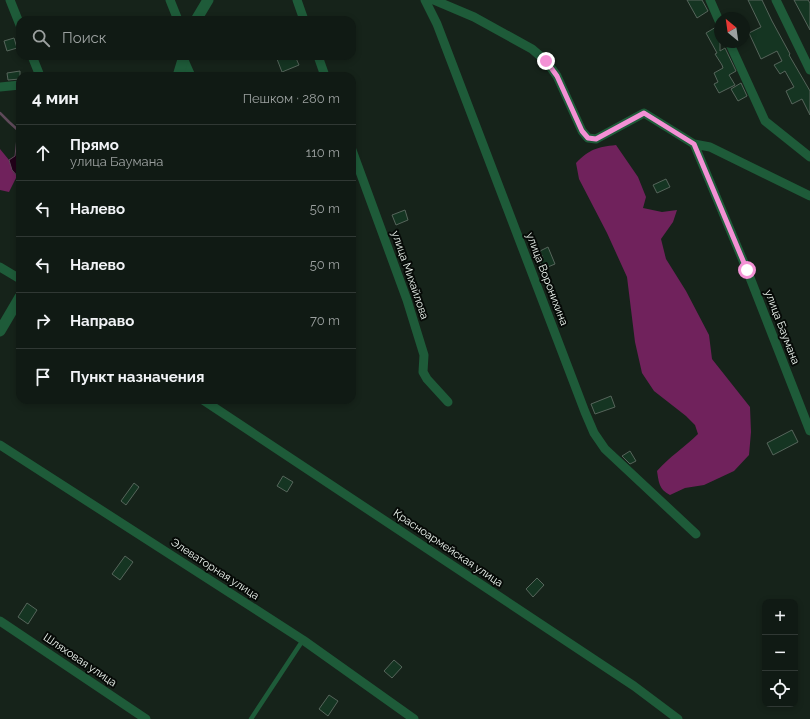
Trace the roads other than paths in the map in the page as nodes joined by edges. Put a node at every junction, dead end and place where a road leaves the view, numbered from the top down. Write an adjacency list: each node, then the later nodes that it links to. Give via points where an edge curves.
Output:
1 (10, 0): 10 (street)
2 (170, 0): 11 (street)
3 (208, 0): 12 (street)
4 (297, 0): 13 (street)
5 (425, 0): 38 (street, улица Воронихина, via 440,31 594,433 605,449)
6 (434, 0): 26 (street, via 474,17 532,49 546,61 557,76 582,131 588,138 596,139 644,113)
7 (710, 0): 9 (street)
8 (776, 0): 19 (street)
9 (715, 12)
10 (16, 16)
11 (176, 16)
12 (198, 16)
13 (303, 16)
14 (732, 48): 27 (street, via 765,121)
15 (34, 60): 20 (street)
16 (183, 60): 21 (street)
17 (185, 60): 22 (street)
18 (319, 60): 23 (street)
19 (810, 70)
20 (38, 72)
21 (179, 72)
22 (190, 72)
23 (324, 72)
24 (16, 85): 25 (street)
25 (0, 87)
26 (694, 144): 29 (street, via 710,147); 36 (street, улица Баумана)
27 (810, 157)
28 (356, 161): 34 (street, улица Михайлова, via 407,300 424,355 423,372)
29 (810, 196)
30 (0, 267): 31 (street)
31 (16, 277)
32 (16, 303): 33 (street)
33 (0, 331)
34 (448, 402)
35 (209, 404): 44 (street, Красноармейская улица, via 634,686)
36 (810, 431)
37 (0, 445): 40 (street, Элеваторная улица)
38 (696, 534)
39 (0, 621): 41 (street, Шляховая улица)
40 (303, 640): 42 (lane); 43 (street, Элеваторная улица)
41 (146, 719)
42 (251, 719)
43 (414, 719)
44 (678, 719)

